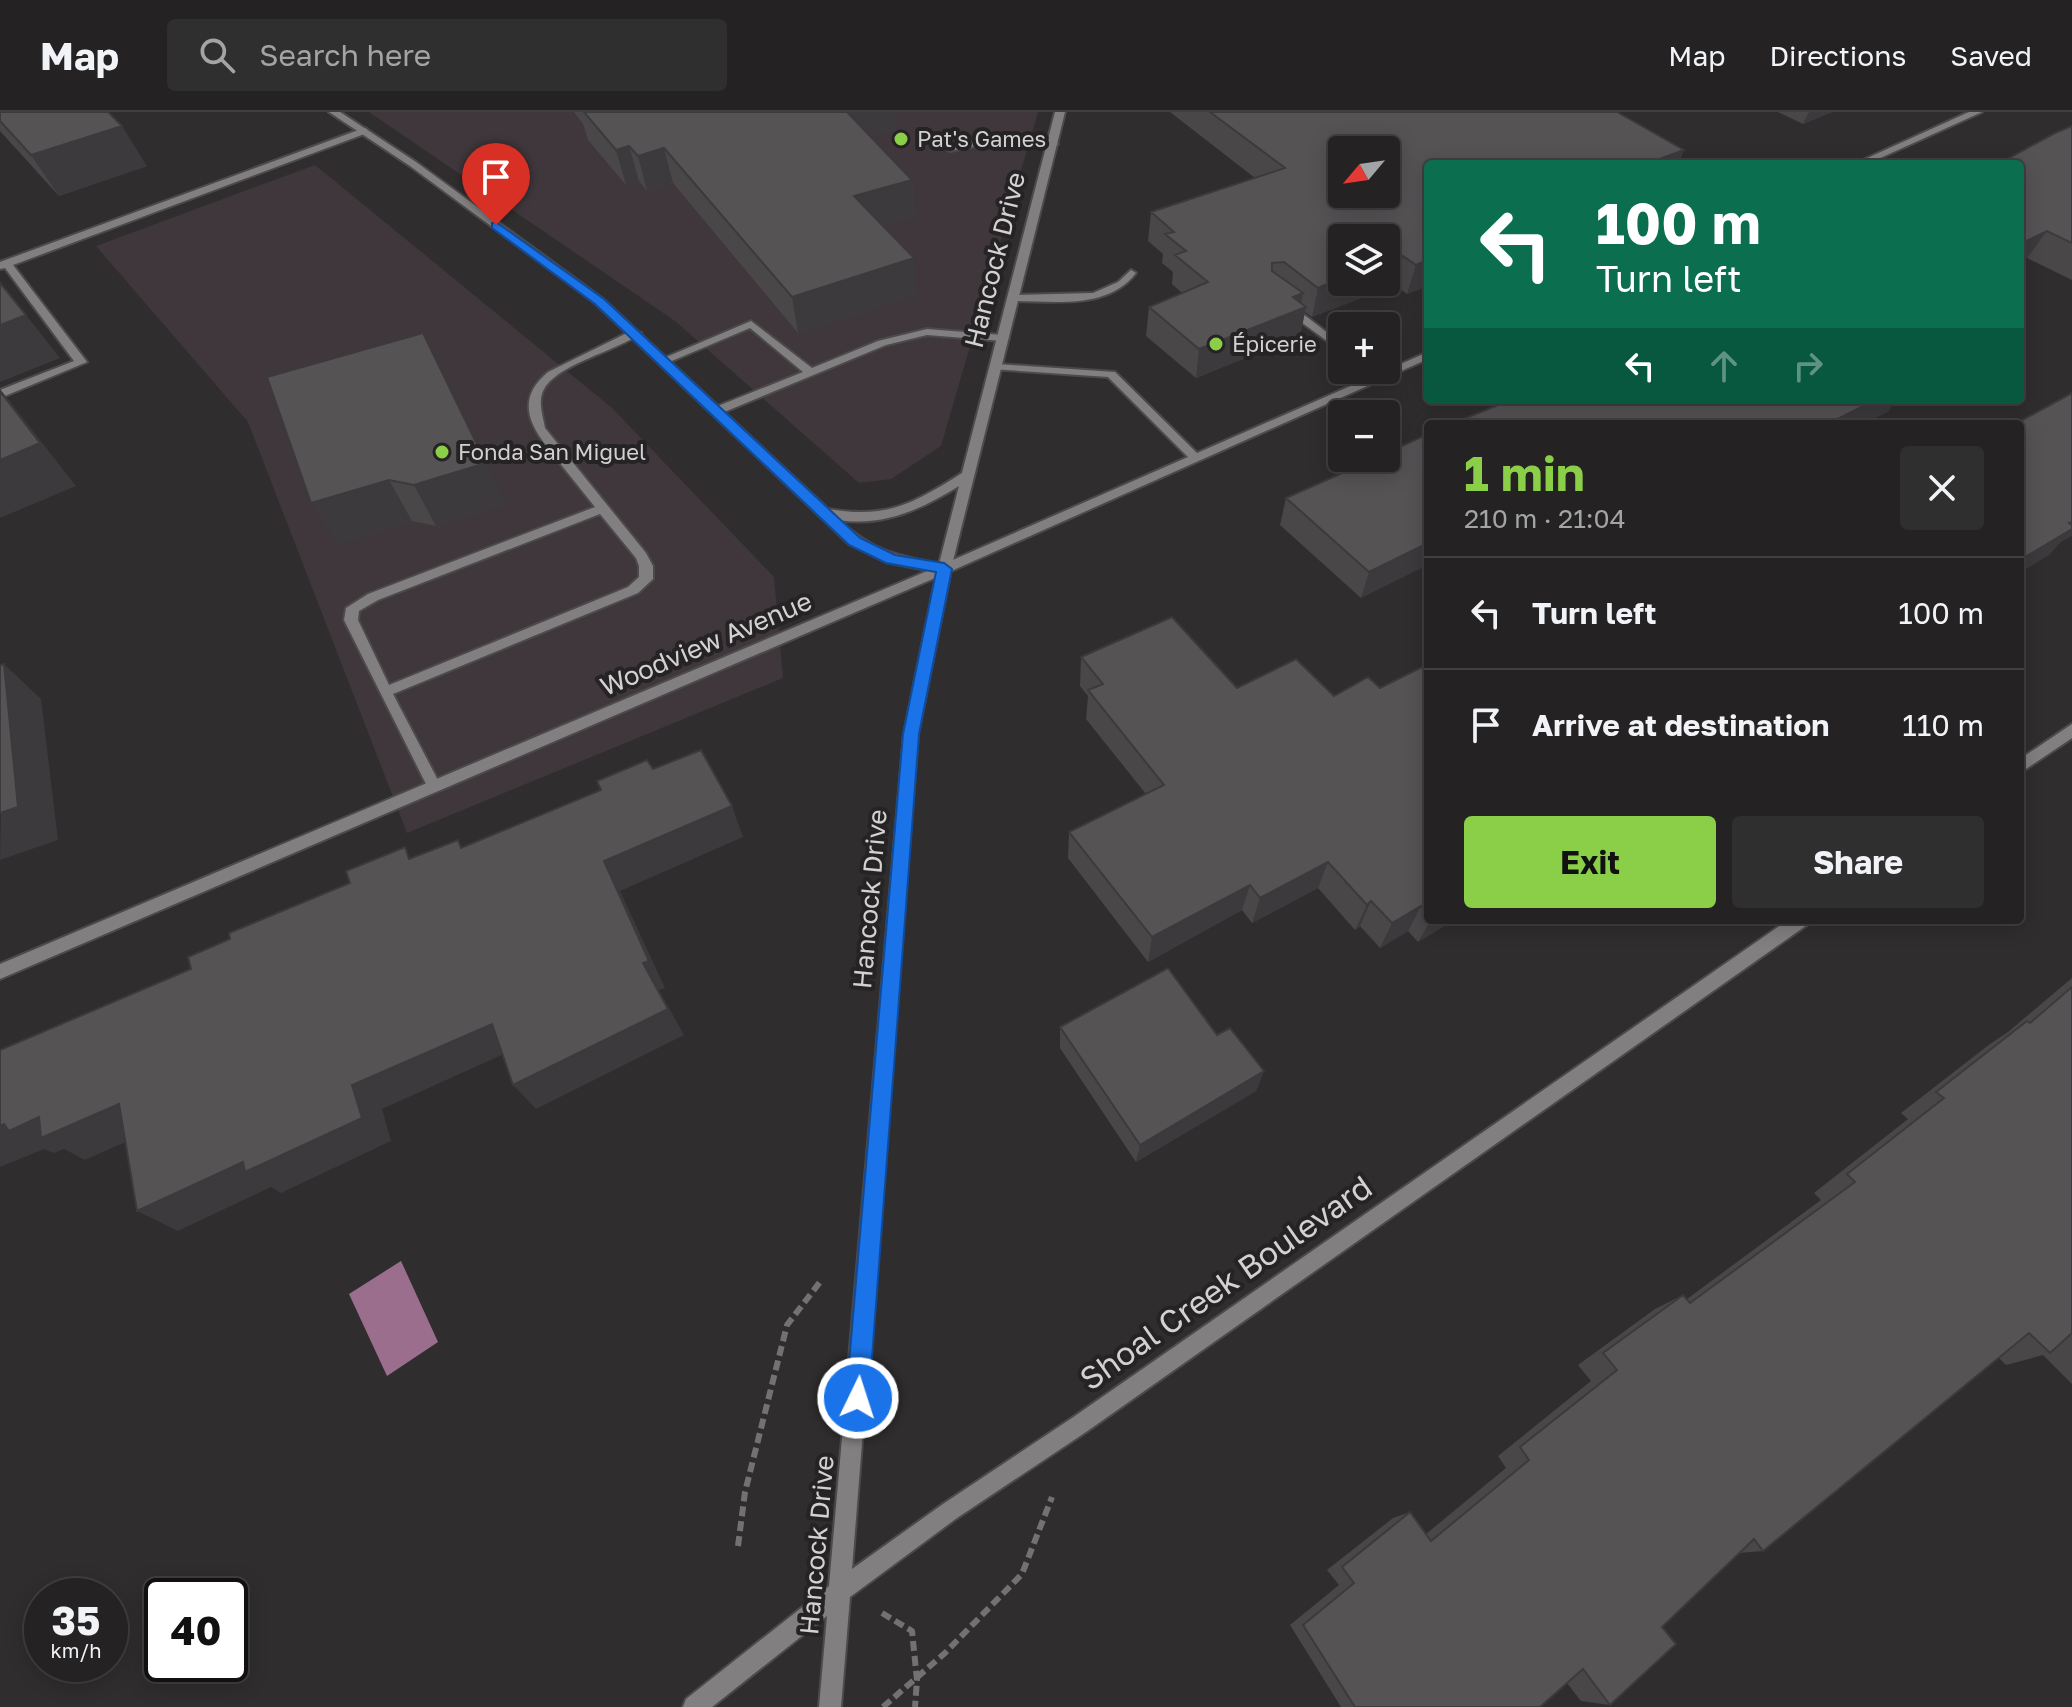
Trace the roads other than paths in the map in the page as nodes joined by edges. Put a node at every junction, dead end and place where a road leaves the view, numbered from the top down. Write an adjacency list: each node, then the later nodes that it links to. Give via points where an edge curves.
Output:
1 (334, 112): 4 (street)
2 (1060, 112): 5 (street, Hancock Drive)
3 (1977, 112): 7 (street)
4 (364, 131): 8 (street); 12 (street, via 599,301)
5 (1053, 144): 6 (street, via 992,140); 11 (street, Hancock Drive)
6 (950, 148)
7 (1868, 160)
8 (4, 265): 21 (street, via 81,362)
9 (1131, 273): 11 (street, via 1123,286 1102,294)
10 (1273, 296): 14 (street)
11 (1014, 298): 13 (street, Hancock Drive)
12 (635, 333): 16 (street); 25 (street, via 558,371 538,387 534,404 539,429)
13 (1003, 338): 18 (street, Hancock Drive); 19 (street, via 927,332 882,343)
14 (1328, 338)
15 (1424, 356): 17 (street, Woodview Avenue)
16 (663, 361): 19 (street, via 751,324); 22 (street)
17 (1400, 364)
18 (996, 367): 23 (street, via 1111,374); 24 (street, Hancock Drive)
19 (810, 372): 22 (street)
20 (1351, 384): 23 (street, Woodview Avenue)
21 (0, 394)
22 (717, 411): 26 (street)
23 (1195, 457): 27 (street, Woodview Avenue)
24 (969, 474): 26 (street, via 903,509 869,518); 27 (street, Hancock Drive)
25 (603, 508): 28 (street, via 353,608 351,620); 28 (street, via 646,566 646,579 633,590)
26 (824, 513): 27 (street, via 854,541 891,559)
27 (944, 569): 31 (street, Woodview Avenue); 34 (street, Hancock Drive, via 911,734)
28 (385, 692): 31 (street)
29 (2072, 730): 30 (street)
30 (2024, 764)
31 (434, 786): 33 (street, Woodview Avenue)
32 (1795, 924): 34 (street, Shoal Creek Boulevard)
33 (0, 972)
34 (842, 1590): 35 (street, Shoal Creek Boulevard); 36 (street, Hancock Drive)
35 (694, 1707)
36 (830, 1707)

